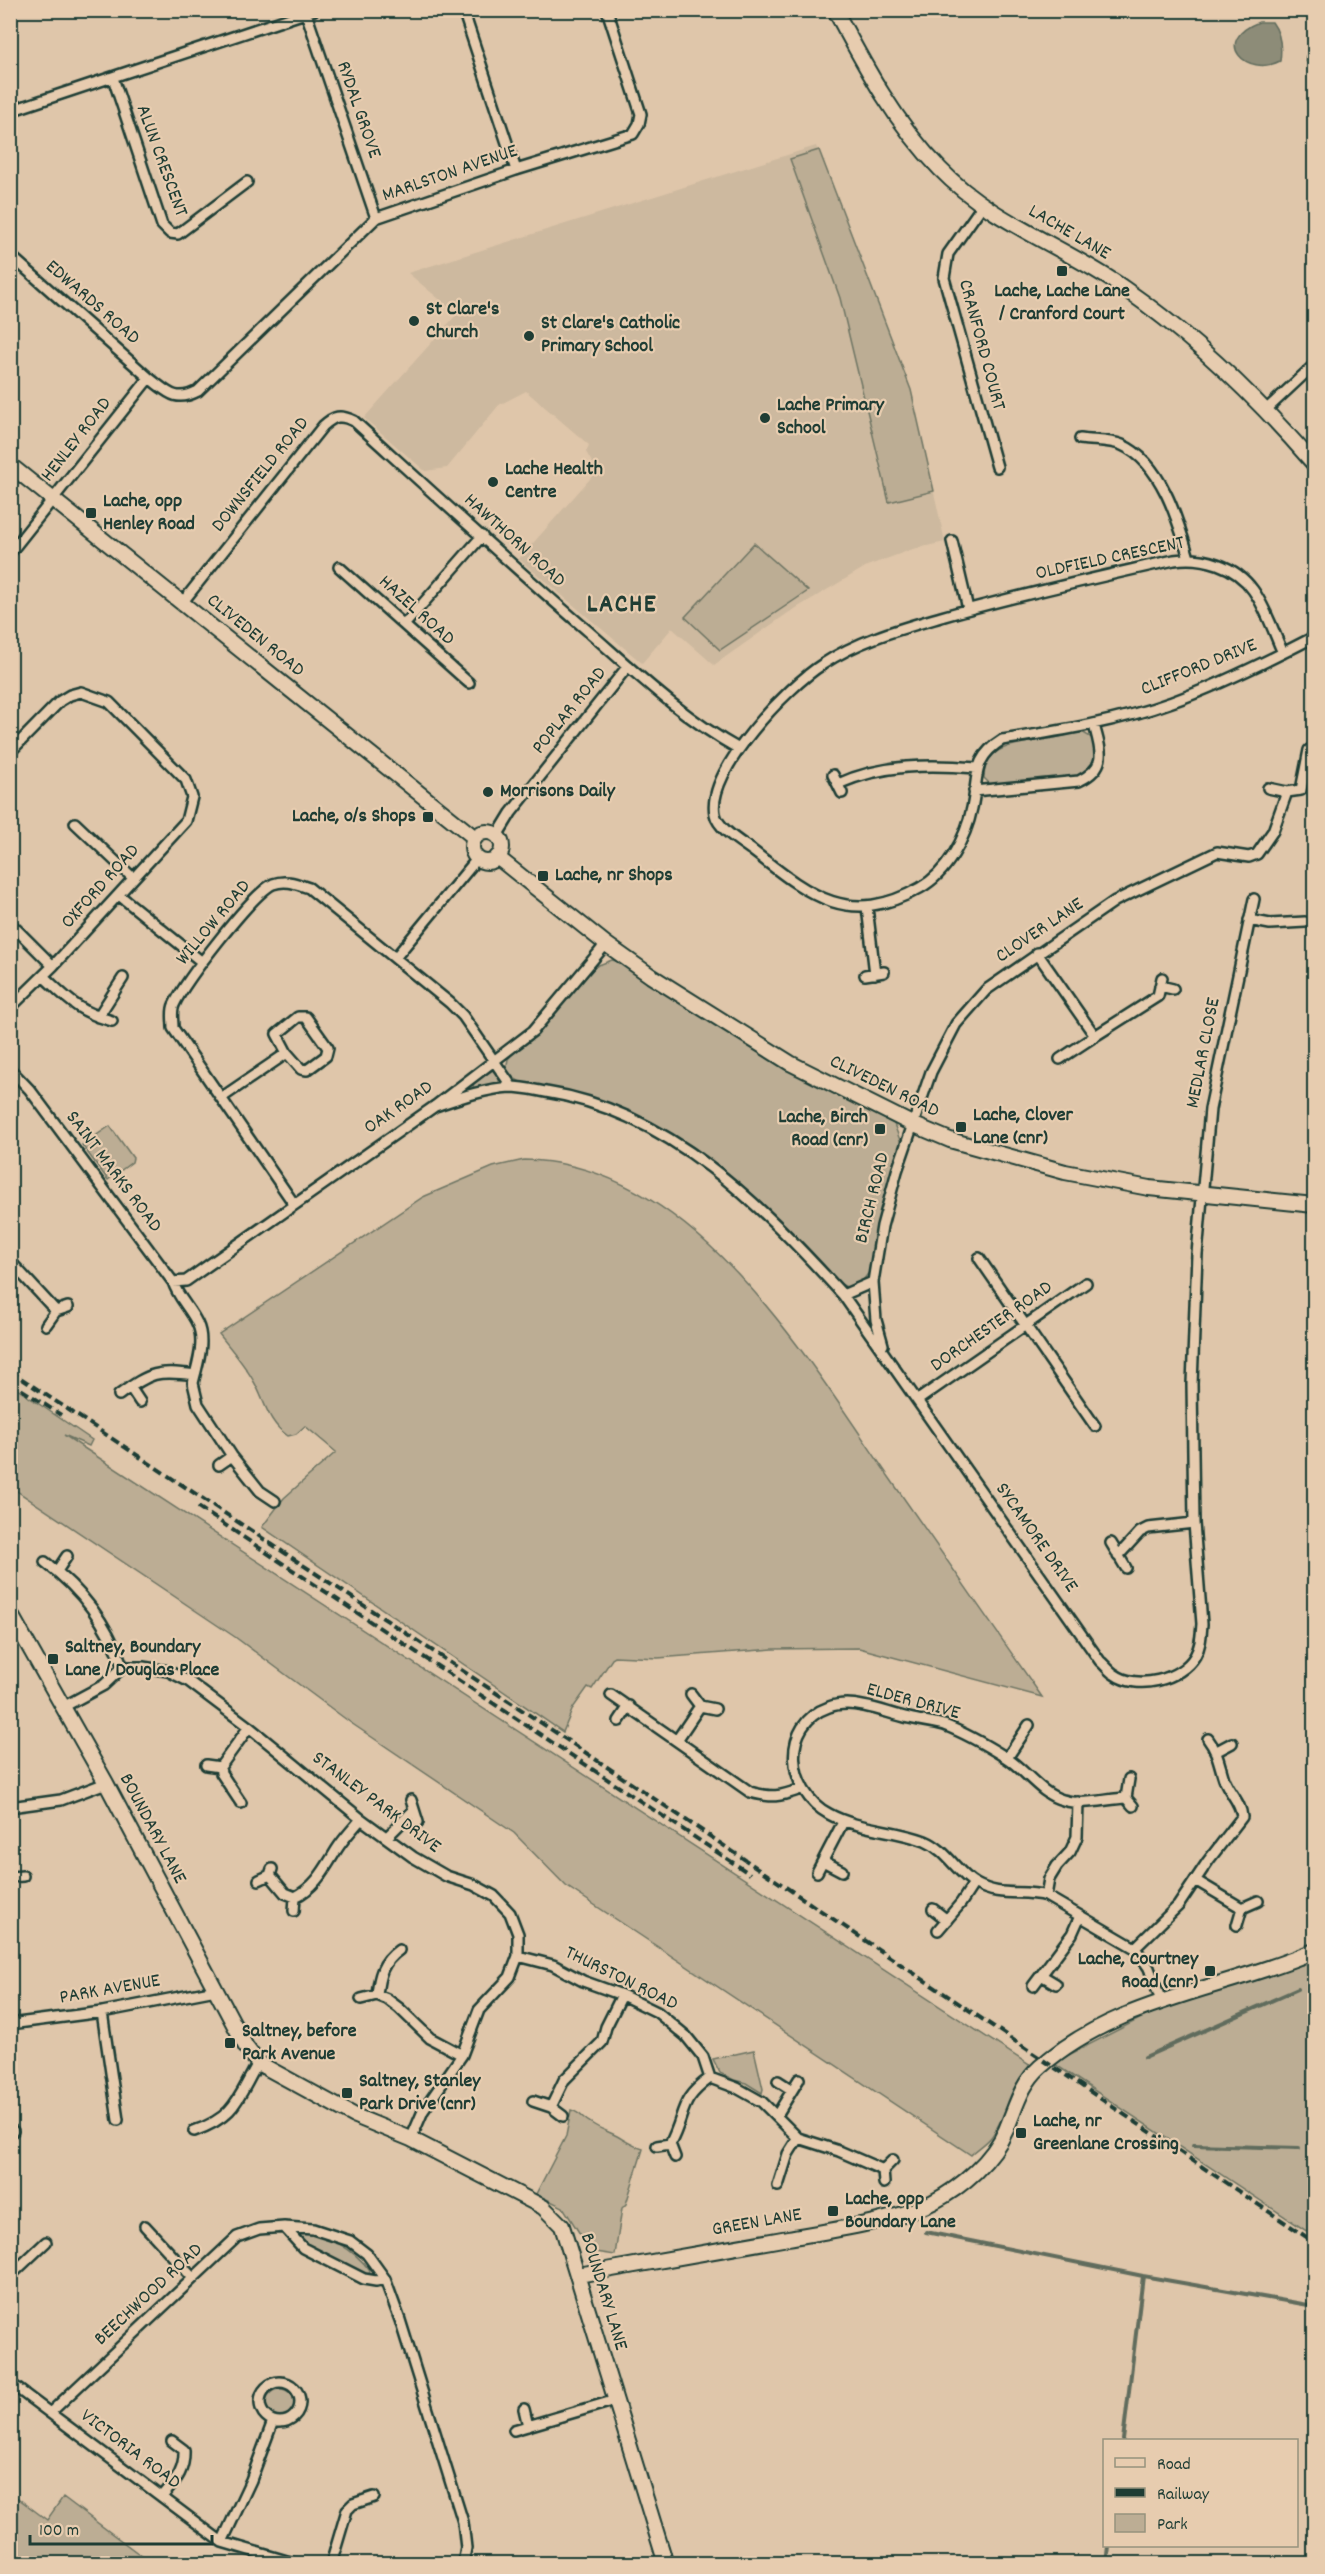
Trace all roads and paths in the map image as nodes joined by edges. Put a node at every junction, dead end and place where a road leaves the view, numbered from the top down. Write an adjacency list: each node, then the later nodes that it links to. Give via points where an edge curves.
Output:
1 (464, 10): 7 (street)
2 (607, 10): 7 (street, MARLSTON AVENUE, via 638,102 639,124 633,134)
3 (835, 10): 9 (street, LACHE LANE, via 916,143)
4 (310, 12): 5 (street); 10 (street, RYDAL GROVE)
5 (113, 78): 6 (street); 8 (street, ALUN CRESCENT, via 162,225 170,233 178,234)
6 (10, 111)
7 (516, 170): 10 (street, MARLSTON AVENUE)
8 (247, 182)
9 (982, 206): 14 (street, LACHE LANE, via 1124,288 1190,338); 19 (street, CRANFORD COURT, via 948,254 944,278)
10 (376, 218): 13 (street, MARLSTON AVENUE, via 198,390 180,397)
11 (10, 255): 13 (street, EDWARDS ROAD)
12 (1314, 365): 14 (street)
13 (149, 378): 20 (street, HENLEY ROAD)
14 (1267, 409): 17 (street, LACHE LANE)
15 (354, 421): 21 (street, HAWTHORN ROAD); 26 (street, DOWNSFIELD ROAD, via 338,416 323,426)
16 (1080, 439): 24 (street, via 1119,444 1137,453 1174,507)
17 (1314, 464)
18 (10, 465): 20 (street, CLIVEDEN ROAD)
19 (997, 467)
20 (53, 500): 23 (street, HENLEY ROAD); 26 (street, CLIVEDEN ROAD)
21 (482, 537): 28 (street); 31 (street, HAWTHORN ROAD)
22 (952, 541): 27 (street)
23 (10, 553)
24 (1189, 558): 27 (street, OLDFIELD CRESCENT); 30 (street, OLDFIELD CRESCENT, via 1200,558 1230,570 1254,590)
25 (339, 567): 28 (street, HAZEL ROAD)
26 (183, 603): 45 (street, CLIVEDEN ROAD)
27 (968, 609): 35 (street, OLDFIELD CRESCENT, via 881,634 824,663 782,699)
28 (405, 624): 32 (street, HAZEL ROAD)
29 (1314, 637): 30 (street, CLIFFORD DRIVE)
30 (1283, 653): 33 (street, CLIFFORD DRIVE, via 1233,679 1170,703)
31 (628, 666): 35 (street, HAWTHORN ROAD, via 699,725); 44 (street, POPLAR ROAD)
32 (469, 683)
33 (1094, 724): 34 (street, CLIFFORD DRIVE); 41 (street, via 1101,750 1098,767 1091,775 1079,781)
34 (1017, 738): 38 (street, OLDFIELD CRESCENT, via 1002,740 991,747)
35 (739, 749): 51 (street, OLDFIELD CRESCENT, via 713,798 719,822 813,896)
36 (1309, 750): 42 (street, via 1301,790)
37 (10, 752): 48 (street, OXFORD ROAD, via 60,701 81,692 109,702 186,780 192,797 186,821)
38 (977, 768): 39 (street, via 902,767); 41 (street, OLDFIELD CRESCENT)
39 (838, 784)
40 (1268, 788): 42 (street)
41 (974, 791): 51 (street, OLDFIELD CRESCENT, via 972,809 957,849 940,871 922,888)
42 (1287, 792): 56 (street, CLOVER LANE, via 1273,831 1257,854 1249,857 1227,852 1208,856 1115,902)
43 (75, 823): 48 (street)
44 (497, 836): 45 (street, via 483,832); 46 (street, via 501,845)
45 (474, 838): 47 (street, via 472,850)
46 (497, 857): 47 (street, via 488,862); 55 (street, CLIVEDEN ROAD)
47 (477, 859): 57 (street)
48 (133, 878): 49 (street, OXFORD ROAD)
49 (119, 895): 58 (street); 59 (street, OXFORD ROAD)
50 (1254, 899): 52 (street, MEDLAR CLOSE)
51 (867, 907): 60 (street, via 880,973)
52 (1249, 920): 53 (street, via 1270,924); 76 (street, MEDLAR CLOSE, via 1210,1109)
53 (1305, 922)
54 (10, 923): 59 (street)
55 (606, 944): 70 (street, OAK ROAD, via 533,1031); 75 (street, CLIVEDEN ROAD, via 790,1063)
56 (1037, 953): 67 (street); 75 (street, CLOVER LANE, via 986,990 956,1024 931,1072)
57 (395, 958): 58 (street, WILLOW ROAD, via 309,888 290,882 274,884 259,894); 70 (street, WILLOW ROAD, via 463,1016)
58 (202, 963): 73 (street, WILLOW ROAD, via 172,1008 173,1028)
59 (53, 966): 61 (street, OXFORD ROAD)
60 (865, 975)
61 (43, 976): 64 (street, OXFORD ROAD); 65 (street, via 78,1008)
62 (123, 978): 65 (street)
63 (1173, 989): 67 (street, via 1161,982 1158,996)
64 (10, 1008)
65 (98, 1017): 66 (street)
66 (112, 1021)
67 (1095, 1036): 69 (street)
68 (287, 1053): 68 (street, via 278,1034 298,1017 306,1017 328,1048 326,1056 307,1070 300,1069); 73 (street)
69 (1060, 1059)
70 (496, 1061): 72 (street); 74 (street, OAK ROAD)
71 (10, 1069): 81 (street, SAINT MARKS ROAD, via 30,1090)
72 (512, 1087): 74 (street, SYCAMORE DRIVE, via 486,1090); 84 (street, SYCAMORE DRIVE, via 573,1097 661,1133 762,1210)
73 (221, 1098): 77 (street, WILLOW ROAD)
74 (435, 1106): 77 (street, OAK ROAD)
75 (912, 1124): 76 (street, CLIVEDEN ROAD, via 950,1140 1065,1172); 82 (street, BIRCH ROAD, via 882,1226)
76 (1203, 1194): 78 (street, CLIVEDEN ROAD); 99 (street, SYCAMORE DRIVE, via 1194,1314)
77 (294, 1204): 81 (street, OAK ROAD, via 186,1281)
78 (1314, 1205)
79 (979, 1258): 88 (street)
80 (10, 1261): 86 (street)
81 (173, 1282): 90 (street, SAINT MARKS ROAD, via 176,1293 198,1324 201,1340)
82 (873, 1282): 84 (street); 89 (street, BIRCH ROAD)
83 (1086, 1283): 88 (street, DORCHESTER ROAD)
84 (843, 1295): 89 (street, SYCAMORE DRIVE)
85 (68, 1308): 86 (street)
86 (56, 1311): 87 (street)
87 (46, 1325)
88 (1024, 1327): 93 (street, DORCHESTER ROAD); 95 (street)
89 (884, 1352): 93 (street, SYCAMORE DRIVE)
90 (195, 1375): 91 (street, via 164,1371); 96 (street, SAINT MARKS ROAD, via 198,1404)
91 (130, 1387): 92 (street); 94 (street)
92 (119, 1395)
93 (918, 1400): 99 (street, SYCAMORE DRIVE, via 1100,1661 1116,1676 1150,1682 1168,1677 1194,1657 1202,1624)
94 (140, 1402)
95 (1095, 1426)
96 (232, 1456): 97 (street); 98 (street, SAINT MARKS ROAD, via 260,1491)
97 (219, 1465)
98 (275, 1501)
99 (1194, 1523): 102 (street, via 1148,1528)
100 (1111, 1543): 102 (street)
101 (67, 1556): 105 (street)
102 (1118, 1556): 104 (street)
103 (45, 1562): 105 (street)
104 (1126, 1568)
105 (57, 1571): 108 (street, via 89,1601)
106 (10, 1613): 107 (street, BOUNDARY LANE)
107 (14, 1630): 111 (street, BOUNDARY LANE)
108 (123, 1667): 111 (street, via 104,1685); 117 (street, STANLEY PARK DRIVE, via 168,1671 209,1695)
109 (691, 1694): 113 (street)
110 (611, 1695): 112 (street)
111 (64, 1706): 126 (street, BOUNDARY LANE)
112 (629, 1706): 115 (street); 119 (street)
113 (700, 1706): 114 (street); 119 (street)
114 (715, 1709)
115 (619, 1721)
116 (1029, 1725): 122 (street)
117 (249, 1727): 124 (street); 135 (street, STANLEY PARK DRIVE)
118 (1208, 1739): 121 (street)
119 (677, 1740): 127 (street, via 750,1791 780,1797)
120 (1232, 1743): 121 (street)
121 (1216, 1751): 145 (street, via 1225,1780 1241,1806 1242,1817)
122 (1007, 1758): 127 (street, ELDER DRIVE, via 943,1725 848,1704 829,1707 811,1717 801,1732 794,1767); 131 (street, ELDER DRIVE, via 1051,1795)
123 (206, 1765): 124 (street)
124 (220, 1767): 130 (street)
125 (1129, 1779): 128 (street)
126 (106, 1783): 133 (street, via 61,1800); 164 (street, BOUNDARY LANE)
127 (801, 1788): 137 (street, via 823,1811)
128 (1126, 1798): 131 (street, ELDER DRIVE); 132 (street)
129 (411, 1800): 134 (street)
130 (241, 1803)
131 (1078, 1803): 147 (street, via 1077,1837 1049,1880)
132 (1133, 1806)
133 (10, 1807)
134 (414, 1810): 136 (street); 138 (street)
135 (361, 1819): 138 (street, STANLEY PARK DRIVE); 148 (street, via 324,1872)
136 (418, 1822)
137 (843, 1822): 139 (street); 146 (street, via 936,1846)
138 (387, 1837): 160 (street, STANLEY PARK DRIVE, via 446,1876 494,1896 510,1913 518,1934)
139 (823, 1861): 140 (street); 141 (street)
140 (842, 1871)
141 (817, 1872)
142 (23, 1876): 143 (street)
143 (10, 1877)
144 (259, 1880): 148 (street, via 271,1872 285,1893)
145 (1195, 1880): 150 (street); 157 (street, via 1178,1906)
146 (974, 1883): 147 (street, via 994,1893 1033,1892); 154 (street)
147 (1047, 1896): 153 (street)
148 (295, 1897): 152 (street)
149 (1258, 1901): 150 (street)
150 (1242, 1908): 155 (street)
151 (933, 1909): 154 (street)
152 (294, 1911)
153 (1080, 1916): 157 (street); 161 (street, via 1072,1934)
154 (947, 1920): 156 (street)
155 (1237, 1925)
156 (938, 1930)
157 (1135, 1948): 168 (street, via 1149,1968)
158 (399, 1950): 165 (street, via 389,1957 379,1976)
159 (1314, 1951): 168 (street, GREEN LANE)
160 (518, 1956): 166 (street, THURSTON ROAD, via 553,1965 583,1982); 171 (street, via 510,1977 479,2010)
161 (1041, 1975): 162 (street); 163 (street)
162 (1056, 1984)
163 (1033, 1986)
164 (216, 1990): 169 (street, PARK AVENUE); 172 (street, BOUNDARY LANE)
165 (377, 1995): 167 (street); 171 (street, via 399,2008 436,2042)
166 (622, 1995): 173 (street, THURSTON ROAD, via 674,2024 703,2057); 178 (street, via 602,2042 564,2080)
167 (361, 1999)
168 (1161, 2001): 195 (street, GREEN LANE, via 1084,2035 1040,2067 1019,2094 999,2143 979,2168 914,2211 827,2231)
169 (102, 2012): 170 (street, PARK AVENUE); 181 (street)
170 (10, 2024)
171 (462, 2055): 184 (street, via 423,2111)
172 (258, 2063): 182 (street, via 227,2114 215,2124); 184 (street, BOUNDARY LANE, via 355,2116)
173 (710, 2078): 179 (street, via 737,2088); 185 (street, via 692,2092)
174 (800, 2079): 176 (street)
175 (778, 2081): 176 (street)
176 (792, 2090): 179 (street)
177 (533, 2101): 178 (street)
178 (551, 2107): 180 (street)
179 (777, 2115): 183 (street)
180 (563, 2116)
181 (118, 2120)
182 (194, 2131)
183 (798, 2138): 189 (street); 191 (street, via 788,2154)
184 (411, 2139): 195 (street, BOUNDARY LANE, via 553,2214 562,2226)
185 (670, 2144): 186 (street); 187 (street)
186 (657, 2146)
187 (675, 2157)
188 (893, 2160): 189 (street)
189 (884, 2170): 190 (street)
190 (884, 2183)
191 (778, 2186)
192 (145, 2226): 197 (street)
193 (284, 2227): 197 (street, BEECHWOOD ROAD, via 259,2229 237,2237); 198 (street, via 303,2248 364,2279); 198 (street, BEECHWOOD ROAD, via 313,2229 350,2241 367,2254)
194 (46, 2242): 196 (street)
195 (578, 2275): 200 (street, BOUNDARY LANE)
196 (10, 2276)
197 (193, 2278): 202 (street, BEECHWOOD ROAD)
198 (385, 2279): 212 (street, BEECHWOOD ROAD, via 463,2522)
199 (10, 2383): 202 (street, VICTORIA ROAD)
200 (616, 2400): 204 (street); 213 (street, BOUNDARY LANE)
201 (524, 2409): 204 (street)
202 (51, 2412): 207 (street, VICTORIA ROAD)
203 (273, 2421): 203 (street, via 262,2411 260,2398 269,2386 284,2382 298,2394 299,2410 287,2421); 209 (street)
204 (528, 2426): 205 (street)
205 (514, 2430)
206 (172, 2441): 207 (street, via 184,2450 185,2462 182,2473)
207 (162, 2497): 209 (street, VICTORIA ROAD)
208 (374, 2497): 211 (street, via 347,2510)
209 (222, 2542): 210 (street, VICTORIA ROAD)
210 (297, 2564)
211 (331, 2564)
212 (463, 2564)
213 (666, 2564)

